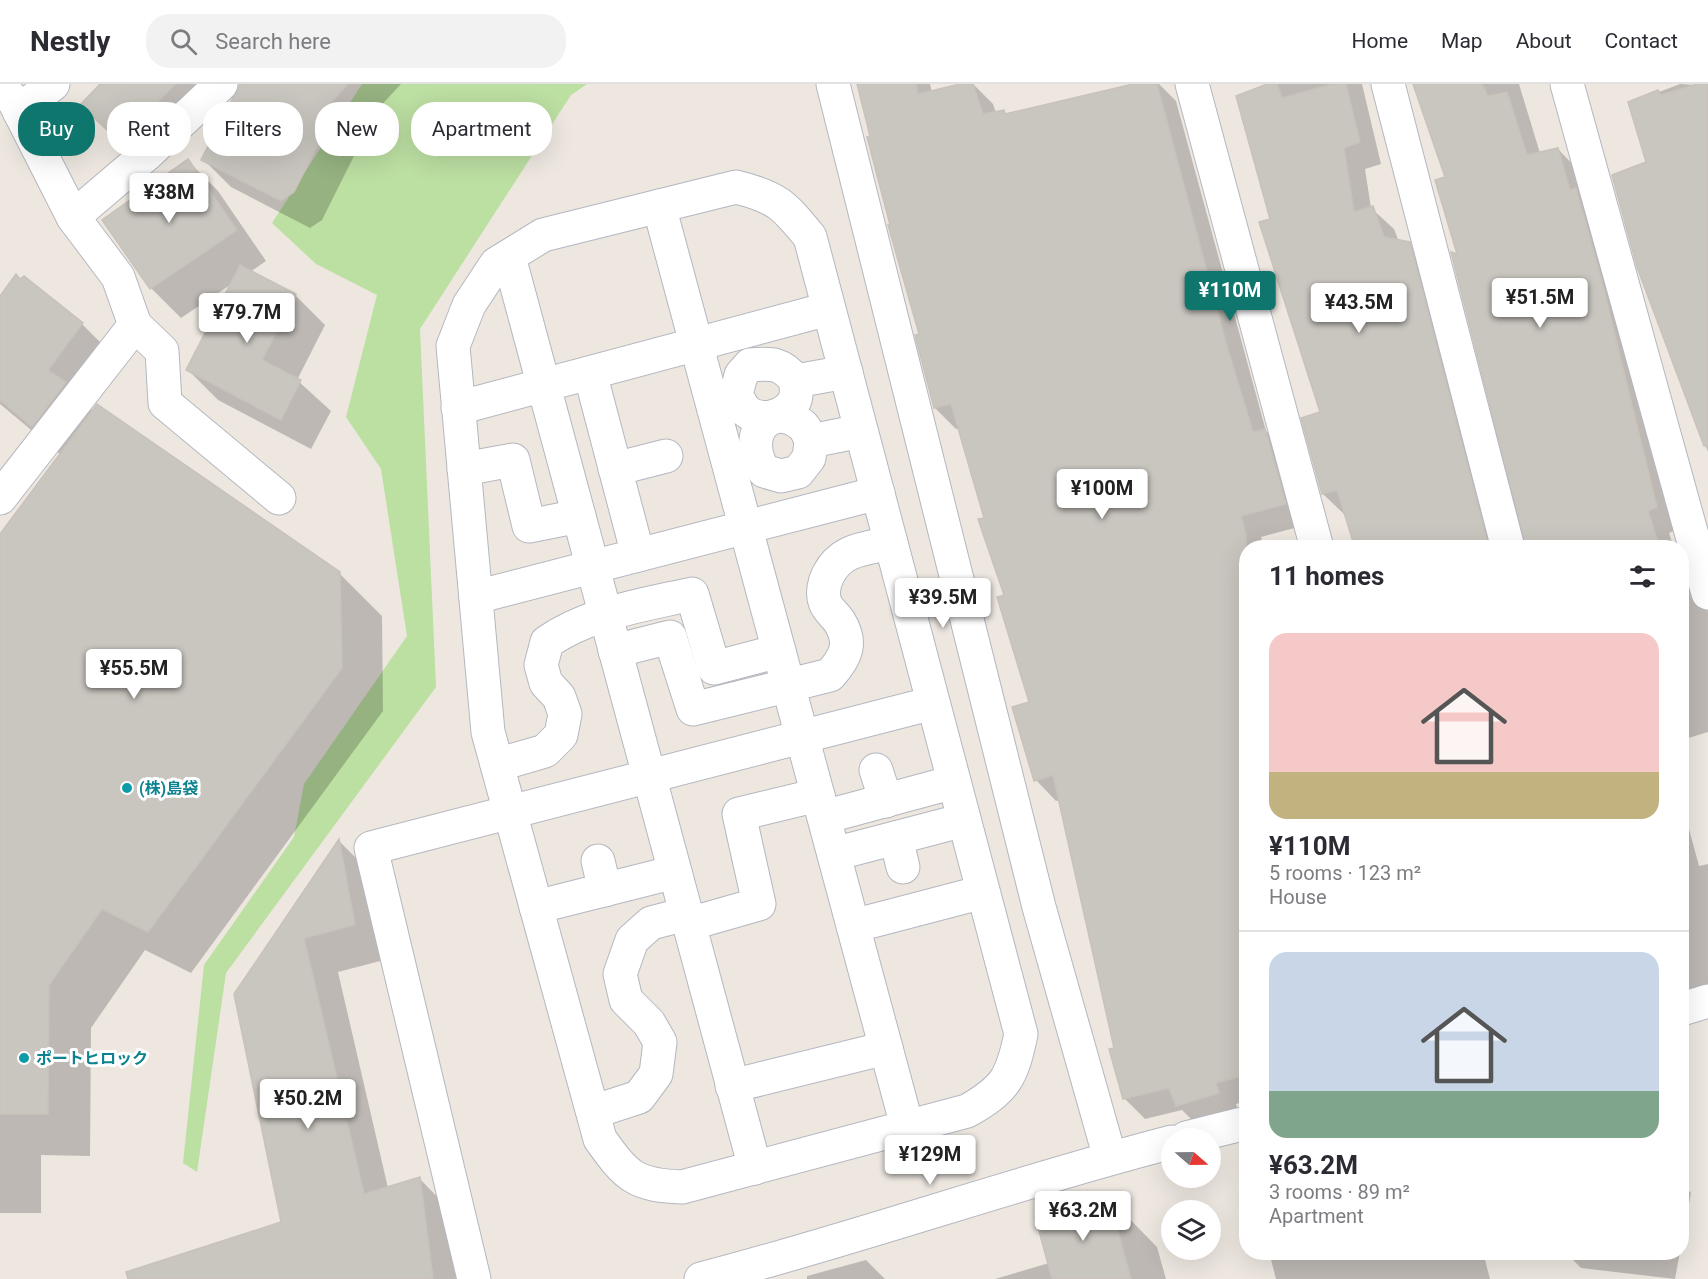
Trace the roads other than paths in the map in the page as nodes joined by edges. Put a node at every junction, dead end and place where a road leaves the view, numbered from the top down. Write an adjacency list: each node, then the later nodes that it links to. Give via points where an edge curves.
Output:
1 (53, 84): 7 (street)
2 (221, 84): 9 (street)
3 (832, 84): 66 (street, via 1036,896)
4 (1191, 84): 30 (street)
5 (1388, 84): 31 (street)
6 (1567, 84): 35 (street)
7 (10, 99): 9 (street)
8 (659, 206): 10 (street, via 543,235); 11 (street, via 736,187 766,194 790,212 810,237); 13 (street)
9 (74, 217): 12 (street, via 118,277)
10 (509, 256): 17 (street); 18 (street, via 496,264 469,305 453,346)
11 (828, 309): 13 (street); 14 (street)
12 (135, 325): 26 (street); 27 (street, via 162,351 165,403)
13 (696, 344): 15 (street); 29 (street)
14 (846, 372): 16 (street); 20 (street)
15 (590, 373): 17 (street); 24 (street)
16 (796, 381): 19 (street, via 796,397 788,410); 19 (street, via 786,368 768,364 750,365 741,375 736,395 746,411)
17 (543, 386): 18 (street); 28 (street)
18 (458, 408): 23 (street)
19 (772, 418): 21 (street, via 787,418 803,425); 21 (street, via 759,425 753,442 756,459 764,471 781,476 798,472 809,458)
20 (861, 431): 21 (street); 25 (street)
21 (811, 441)
22 (666, 456): 24 (street)
23 (464, 469): 28 (street, via 513,460 529,526); 36 (street)
24 (615, 469): 33 (street)
25 (878, 493): 29 (street); 32 (street)
26 (0, 498)
27 (279, 498)
28 (579, 516): 34 (street)
29 (746, 527): 33 (street); 39 (street)
30 (1315, 540)
31 (1506, 540)
32 (891, 543): 40 (street, via 848,553 835,562 824,584 825,603 846,636 845,658 830,675); 41 (street)
33 (638, 555): 34 (street)
34 (592, 566): 36 (street); 37 (street)
35 (1708, 593)
36 (476, 597): 43 (street, via 488,732)
37 (605, 615): 38 (street); 39 (street, via 692,594 714,669); 43 (street, via 563,631 547,642 541,665 546,683 559,697 565,714 561,735 545,751)
38 (615, 651): 40 (street, via 670,637 693,709); 45 (street)
39 (779, 651): 40 (street)
40 (789, 686): 42 (street)
41 (933, 703): 42 (street); 46 (street)
42 (802, 737): 45 (street); 48 (street)
43 (497, 765): 49 (street)
44 (876, 770): 47 (street)
45 (650, 777): 49 (street); 52 (street)
46 (954, 782): 47 (street); 50 (street)
47 (886, 801): 48 (street)
48 (821, 806): 51 (street); 55 (street, via 739,814 759,904)
49 (510, 813): 54 (street); 68 (street, via 371,848)
50 (964, 820): 51 (street, via 899,853); 53 (street)
51 (834, 854): 56 (street)
52 (675, 872): 54 (street, via 602,876); 55 (street)
53 (983, 892): 56 (street); 63 (street, via 1021,1034 1014,1066 995,1096 967,1111)
54 (536, 907): 61 (street)
55 (688, 919): 60 (street); 61 (street, via 651,923 632,940 620,974 626,1000 649,1023 660,1042 656,1074 639,1097)
56 (853, 926): 59 (street)
57 (1708, 1001): 58 (street)
58 (1689, 1007)
59 (886, 1048): 60 (street); 63 (street)
60 (732, 1086): 67 (street)
61 (593, 1112): 67 (street, via 600,1139 622,1170 650,1185 682,1187)
62 (1239, 1125): 64 (street)
63 (907, 1126): 67 (street)
64 (1221, 1129)
65 (1161, 1145): 66 (street)
66 (1110, 1158): 69 (street)
67 (754, 1168)
68 (474, 1279)
69 (701, 1279)

